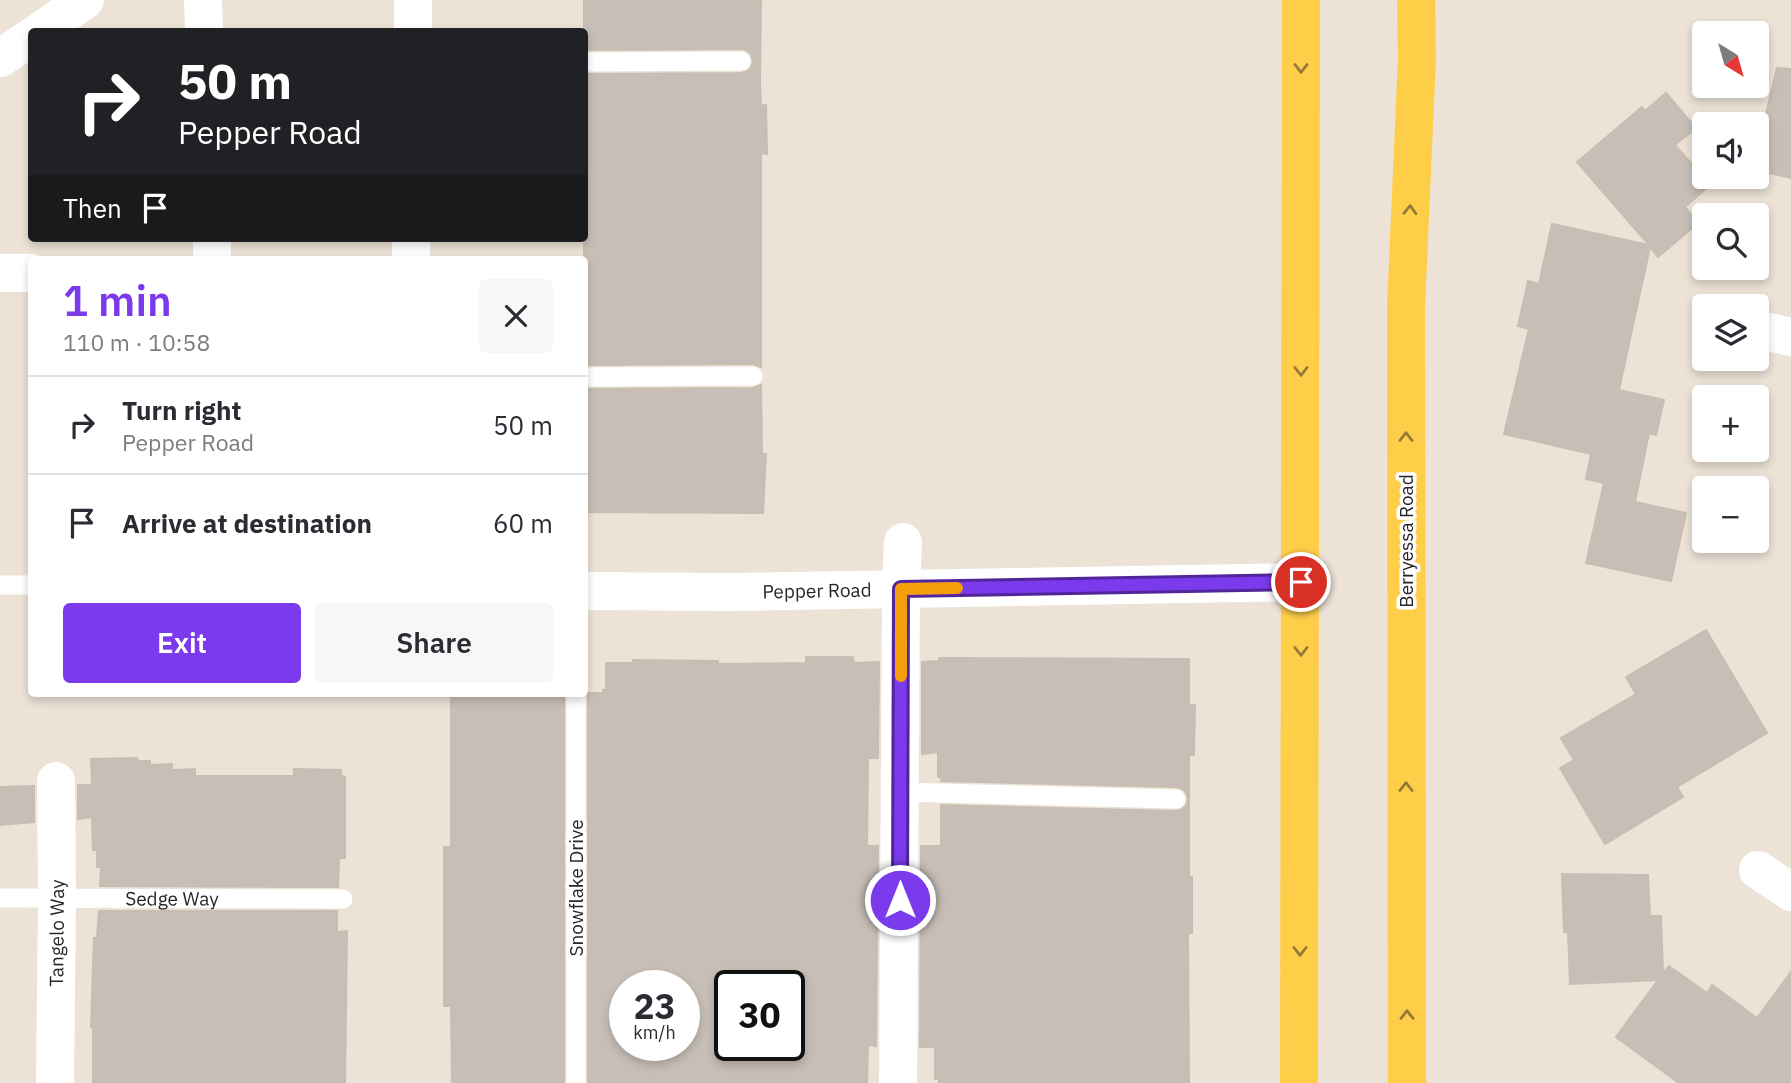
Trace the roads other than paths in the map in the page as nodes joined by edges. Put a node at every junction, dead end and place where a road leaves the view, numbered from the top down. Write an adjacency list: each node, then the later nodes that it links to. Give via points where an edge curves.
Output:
1 (85, 0): 6 (street)
2 (202, 0): 7 (street)
3 (413, 0): 8 (street)
4 (1301, 0): 20 (main road, one-way to 20)
5 (1416, 0): 38 (main road, Berryessa Road, one-way to 5, via 1406,307)
6 (45, 28)
7 (204, 28)
8 (413, 28)
9 (28, 40): 10 (street)
10 (0, 58)
11 (741, 61): 12 (lane)
12 (588, 62)
13 (28, 272): 14 (street)
14 (0, 273)
15 (1769, 332): 16 (street)
16 (1791, 337)
17 (753, 376): 18 (lane)
18 (588, 377)
19 (903, 542): 23 (street)
20 (1301, 582): 23 (street, Pepper Road); 37 (main road, one-way to 37)
21 (0, 585): 22 (lane)
22 (28, 585)
23 (901, 589): 24 (street, Pepper Road); 27 (street)
24 (588, 591)
25 (576, 697): 35 (lane, Snowflake Drive)
26 (55, 781): 32 (street, Tangelo Way)
27 (900, 792): 28 (lane); 36 (street)
28 (1176, 799)
29 (1758, 870): 30 (street)
30 (1791, 892)
31 (0, 898): 32 (lane, Sedge Way)
32 (57, 898): 33 (lane, Sedge Way); 34 (street, Tangelo Way)
33 (343, 899)
34 (55, 1083)
35 (576, 1083)
36 (898, 1083)
37 (1299, 1083)
38 (1407, 1083)

